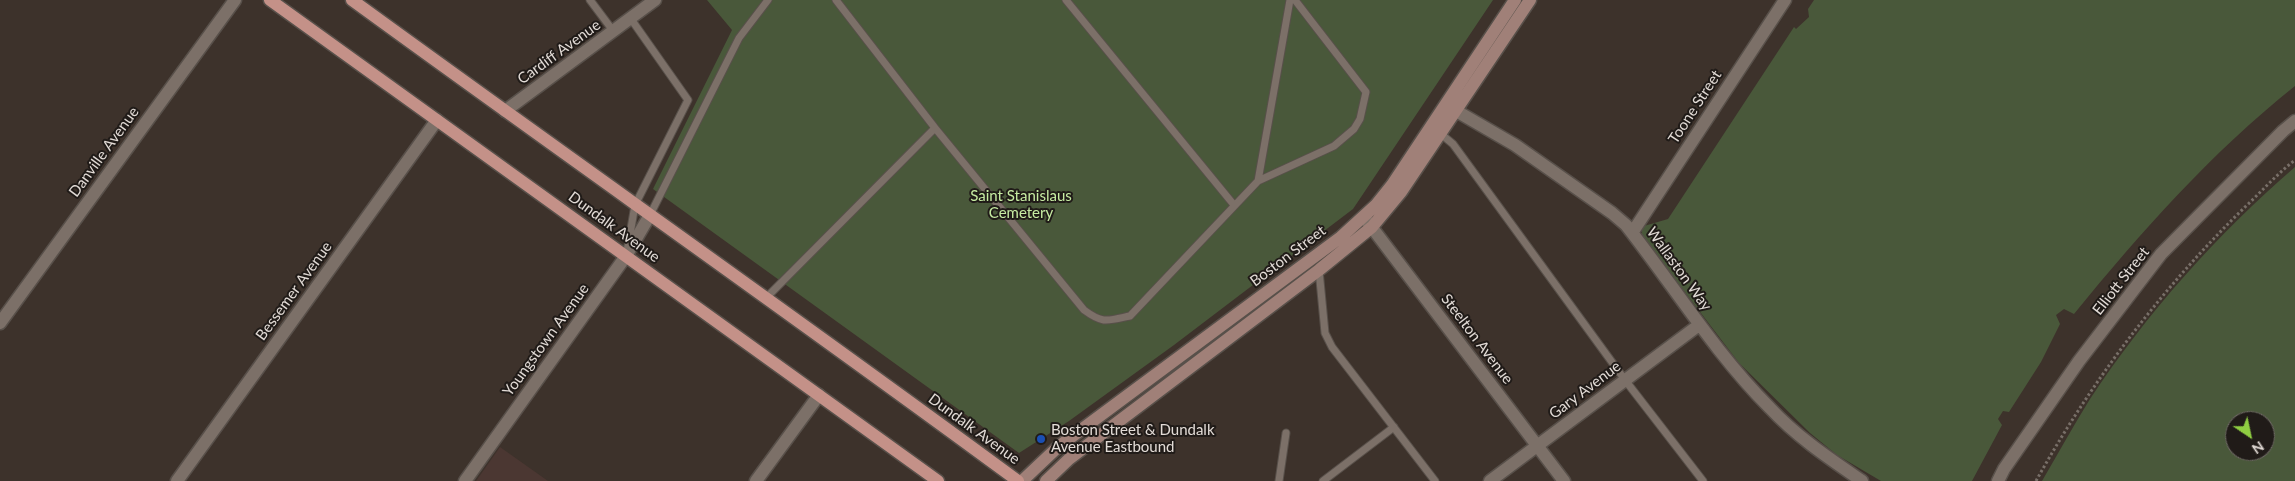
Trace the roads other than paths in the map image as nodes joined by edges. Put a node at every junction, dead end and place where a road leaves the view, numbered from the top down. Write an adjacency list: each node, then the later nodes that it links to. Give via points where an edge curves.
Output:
1 (235, 0): 31 (street, Danville Avenue)
2 (270, 0): 18 (main road, Dundalk Avenue)
3 (352, 0): 17 (main road, Dundalk Avenue)
4 (590, 0): 15 (lane)
5 (655, 0): 14 (street, Cardiff Avenue)
6 (768, 0): 25 (lane, via 739,38)
7 (836, 0): 20 (lane)
8 (1066, 0): 24 (lane)
9 (1290, 0): 22 (lane)
10 (1294, 0): 22 (lane, via 1366,92 1360,119 1348,135 1334,146)
11 (1515, 0): 16 (main road, Boston Street)
12 (1530, 0): 16 (main road, Boston Street)
13 (1785, 0): 27 (street, Toone Street)
14 (631, 19): 15 (street, Cardiff Avenue); 23 (lane, via 688,100)
15 (614, 32): 17 (street, Cardiff Avenue)
16 (1451, 108): 21 (main road, Boston Street); 26 (main road, Boston Street); 27 (street, Wallaston Way, via 1515,145 1612,213)
17 (506, 111): 23 (main road, Dundalk Avenue)
18 (437, 120): 28 (main road, Dundalk Avenue); 38 (street, Bessemer Avenue)
19 (2295, 121): 52 (street, Elliott Street, via 2161,254 2079,361)
20 (935, 128): 24 (lane, via 1084,310 1099,321 1130,316); 30 (lane)
21 (1441, 134): 26 (main road, Boston Street, via 1401,192); 33 (lane, via 1453,144)
22 (1258, 180): 24 (lane)
23 (635, 204): 25 (main road, Dundalk Avenue); 28 (lane)
24 (1234, 205)
25 (650, 215): 28 (street, Youngstown Avenue); 30 (main road, Dundalk Avenue)
26 (1368, 222): 29 (main road, Boston Street); 37 (street, Steelton Avenue); 43 (main road, Boston Street, via 1341,237 1058,447)
27 (1632, 233): 32 (street, Wallaston Way)
28 (626, 256): 34 (main road, Dundalk Avenue); 39 (street, Youngstown Avenue)
29 (1319, 270): 35 (lane, via 1325,333); 44 (main road, Boston Street, via 1076,453)
30 (765, 299): 42 (main road, Dundalk Avenue)
31 (0, 323)
32 (1699, 325): 33 (street, Gary Avenue); 51 (street, Wallaston Way, via 1770,408 1813,447)
33 (1625, 380): 37 (street, Gary Avenue); 50 (lane)
34 (819, 395): 40 (street); 41 (main road, Dundalk Avenue)
35 (1394, 427): 46 (lane); 47 (lane)
36 (1286, 433): 45 (lane)
37 (1537, 446): 48 (street, Gary Avenue); 49 (street, Steelton Avenue)
38 (177, 481)
39 (465, 481)
40 (756, 481)
41 (938, 481)
42 (1018, 481)
43 (1022, 481)
44 (1046, 481)
45 (1280, 481)
46 (1323, 481)
47 (1434, 481)
48 (1490, 481)
49 (1564, 481)
50 (1703, 481)
51 (1862, 481)
52 (1998, 481)

